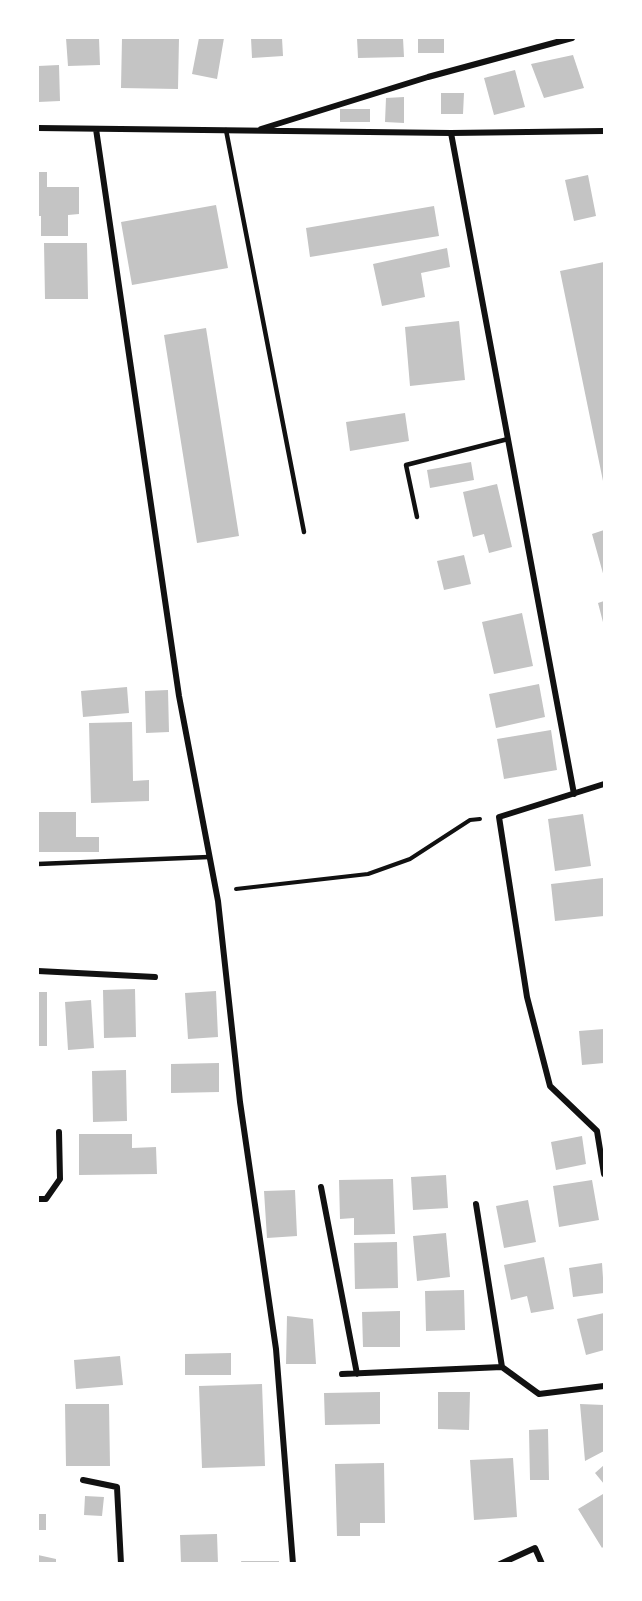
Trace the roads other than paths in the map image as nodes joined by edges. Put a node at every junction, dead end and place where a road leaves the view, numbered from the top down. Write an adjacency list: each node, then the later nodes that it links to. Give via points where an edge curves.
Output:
1 (572, 38): 5 (street)
2 (38, 128): 3 (street)
3 (96, 129): 4 (street); 13 (street, via 179,696)
4 (226, 130): 5 (street); 10 (lane)
5 (254, 131): 7 (street)
6 (604, 131): 7 (street)
7 (451, 133): 8 (street)
8 (508, 439): 9 (lane, via 406,465); 12 (street)
9 (417, 517)
10 (304, 532)
11 (604, 784): 12 (street)
12 (574, 794): 18 (street, via 499,817 527,997 550,1086 597,1131)
13 (209, 856): 14 (lane); 28 (street, via 276,1349)
14 (38, 864)
15 (38, 971): 16 (street)
16 (155, 977)
17 (59, 1132): 20 (street, via 60,1179 46,1199)
18 (604, 1174)
19 (321, 1187): 24 (street)
20 (38, 1199)
21 (476, 1204): 22 (street)
22 (502, 1367): 24 (street); 25 (street, via 539,1394)
23 (342, 1374): 24 (street)
24 (357, 1374)
25 (604, 1386)
26 (83, 1480): 27 (street, via 117,1487)
27 (121, 1563)
28 (293, 1563)
29 (500, 1563): 30 (street, via 535,1548)
30 (542, 1563)

